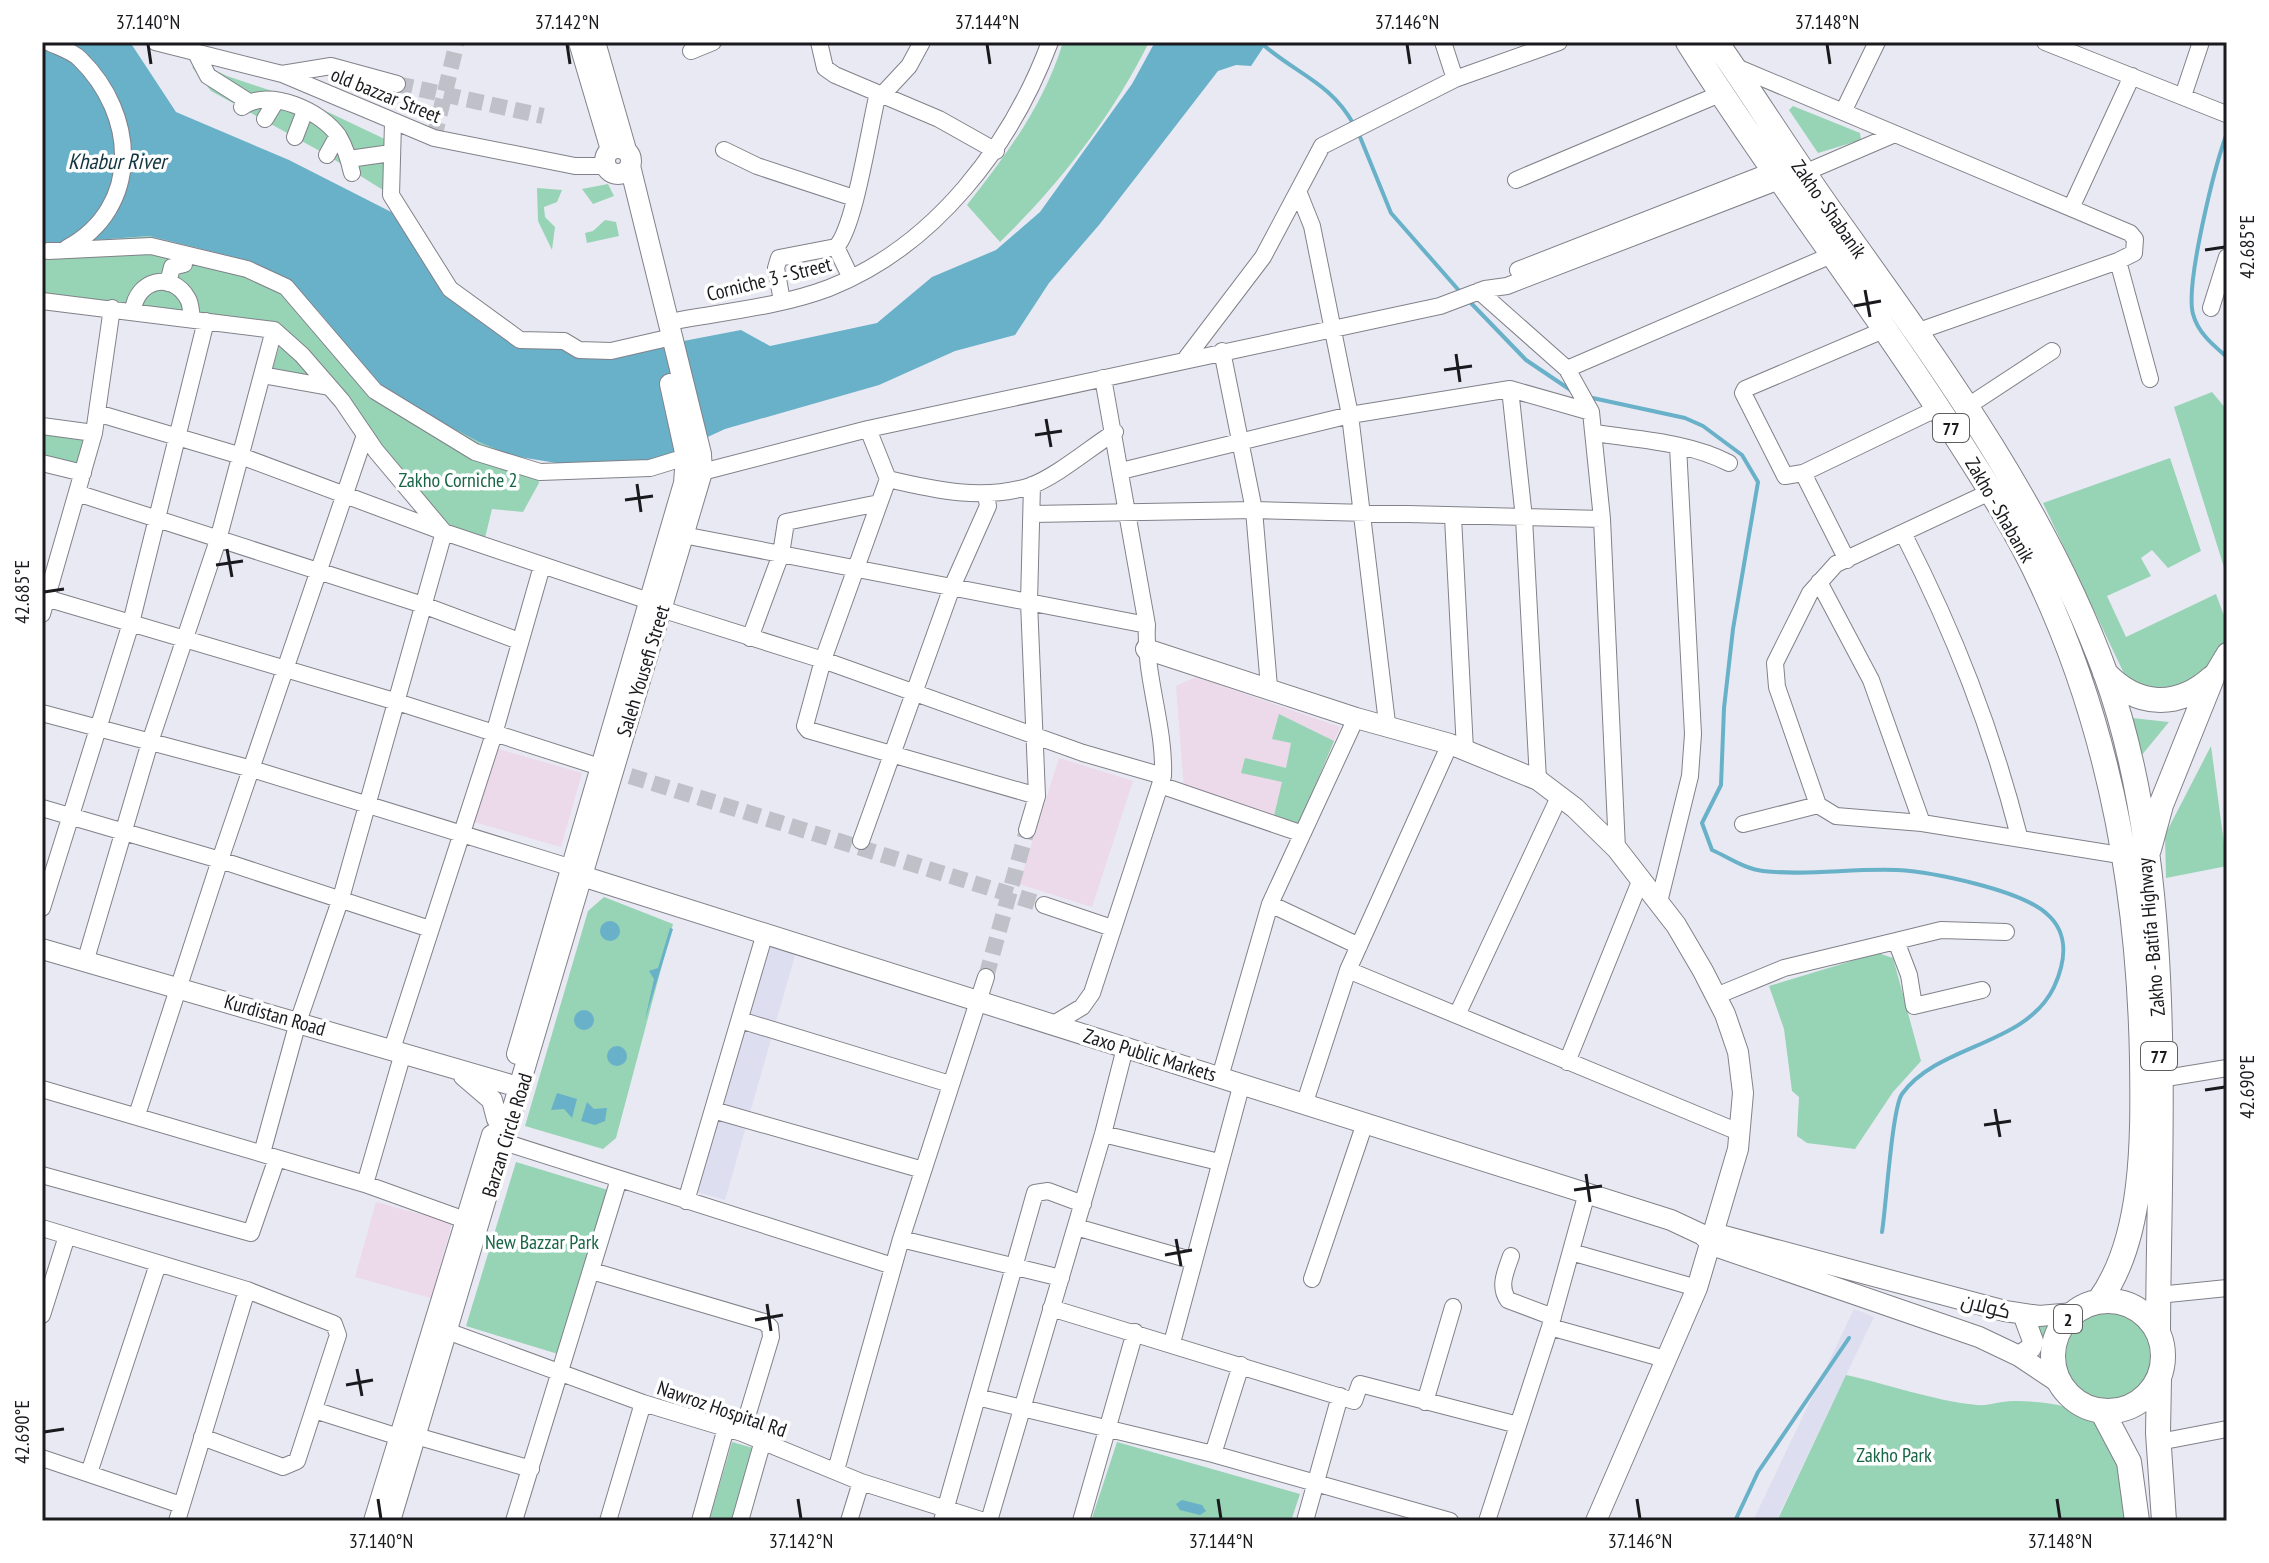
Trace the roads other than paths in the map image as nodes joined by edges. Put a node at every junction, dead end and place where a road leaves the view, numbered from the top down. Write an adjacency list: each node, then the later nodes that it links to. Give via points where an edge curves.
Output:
1 (48, 42): 48 (street, via 78,57 98,80 119,119 124,164 104,221 64,250)
2 (155, 42): 16 (street, old bazzar Street)
3 (579, 42): 40 (main road)
4 (595, 42): 40 (main road)
5 (713, 42): 17 (street)
6 (819, 42): 24 (street, via 825,68)
7 (922, 42): 24 (street, via 909,66)
8 (1050, 42): 37 (street, Corniche 3 - Street)
9 (1443, 42): 22 (street)
10 (1559, 42): 22 (street)
11 (1688, 42): 25 (highway, Zakho - Shabanik / 77)
12 (1716, 42): 19 (highway, Zakho -Shabanik / 77)
13 (1877, 42): 29 (street)
14 (2045, 42): 21 (street)
15 (2201, 42): 26 (street)
16 (175, 44): 18 (street, old bazzar Street)
17 (691, 51)
18 (196, 53): 20 (street, old bazzar Street); 27 (street, via 208,76 246,104)
19 (1733, 66): 29 (street); 41 (highway, Zakho -Shabanik / 77)
20 (282, 74): 23 (street, via 331,66); 32 (street, old bazzar Street)
21 (2132, 76): 26 (street); 45 (street)
22 (1455, 79): 43 (street, via 1322,146)
23 (397, 84)
24 (880, 94): 37 (street); 44 (street)
25 (1720, 94): 41 (highway, Zakho - Shabanik / 77); 42 (street)
26 (2183, 96): 30 (street)
27 (276, 101): 28 (street); 31 (street)
28 (305, 111): 34 (street); 35 (street)
29 (1843, 112): 33 (street)
30 (2226, 114)
31 (265, 119)
32 (393, 123): 38 (street, Corniche 3 - Street); 40 (street, old bazzar Street, via 434,138 575,166)
33 (1895, 134): 41 (street); 45 (street)
34 (338, 135): 38 (street, via 350,166); 39 (street)
35 (295, 137)
36 (724, 150): 44 (street)
37 (996, 151): 54 (street, Corniche 3 - Street, via 915,236)
38 (391, 153): 66 (street, Corniche 3 - Street, via 391,195 434,266 450,289 520,340 564,341 579,350 611,351)
39 (327, 155)
40 (618, 161): 66 (main road)
41 (1787, 174): 50 (highway, Zakho - Shabanik / 77); 55 (street, via 1502,276); 65 (highway, Zakho -Shabanik / 77)
42 (1516, 180)
43 (1298, 191): 62 (street, via 1312,226); 69 (street, via 1263,257)
44 (854, 198): 46 (street)
45 (2071, 208): 52 (street, via 2130,233 2137,246)
46 (836, 247): 54 (street); 57 (street, via 779,258)
47 (166, 249): 48 (street); 49 (street); 53 (street)
48 (45, 251)
49 (184, 254): 53 (street, via 184,264); 91 (street, via 247,269 286,287 375,391 475,452 540,472)
50 (1834, 254): 63 (highway, Zakho - Shabanik / 77); 70 (street)
51 (2227, 257): 59 (street)
52 (2118, 261): 65 (street); 73 (street)
53 (170, 275): 60 (street, via 143,286); 61 (street)
54 (851, 278): 57 (street, Corniche 3 - Street)
55 (1481, 291): 62 (street, via 1440,306); 70 (street)
56 (42, 301): 58 (street)
57 (782, 301): 66 (street, Corniche 3 - Street)
58 (112, 308): 60 (street); 79 (street)
59 (2211, 308)
60 (133, 311): 61 (street)
61 (199, 320): 64 (street); 86 (street)
62 (1330, 327): 67 (street); 80 (street)
63 (1886, 329): 77 (highway, Zakho - Shabanik / 77); 96 (street, via 1745,389 1781,470 1785,476)
64 (274, 330): 71 (street); 74 (street)
65 (1916, 332): 78 (highway, Zakho -Shabanik / 77)
66 (667, 337): 91 (main road)
67 (1222, 351): 69 (street); 88 (street)
68 (2052, 351): 78 (street)
69 (1187, 357): 72 (street)
70 (1570, 373): 76 (street)
71 (262, 375): 74 (street); 90 (street)
72 (1103, 378): 82 (street); 83 (street)
73 (2150, 379)
74 (329, 387): 87 (street)
75 (1510, 389): 76 (street); 80 (street); 109 (street)
76 (1589, 408): 85 (street)
77 (1938, 408): 96 (street); 99 (highway, Zakho - Shabanik / 77)
78 (1965, 408): 137 (highway, Zakho -Shabanik / 77, via 2028,510)
79 (97, 413): 84 (street); 86 (street)
80 (1350, 415): 88 (street); 107 (street)
81 (42, 426): 84 (street)
82 (868, 429): 91 (street); 97 (street)
83 (1115, 432): 94 (street); 98 (street)
84 (94, 433): 95 (street)
85 (1595, 433): 89 (street); 110 (street)
86 (178, 434): 90 (street); 111 (street)
87 (365, 435): 101 (street); 112 (street)
88 (1239, 443): 94 (street); 104 (street)
89 (1678, 446): 93 (street); 175 (street, via 1693,734 1690,776)
90 (238, 455): 101 (street); 115 (street)
91 (696, 461): 113 (main road, Saleh Yousefi Street); 126 (main road, Saleh Yousefi Street, via 684,483)
92 (42, 463): 95 (street)
93 (1729, 463)
94 (1121, 471): 106 (street)
95 (83, 473): 100 (street)
96 (1798, 475): 117 (street)
97 (888, 479): 102 (street); 103 (street)
98 (1032, 485): 102 (street); 105 (street)
99 (1992, 491): 114 (street); 170 (highway, Zakho - Shabanik / 77, via 2042,585 2082,688)
100 (77, 493): 111 (street); 120 (street)
101 (344, 495): 112 (street); 121 (street)
102 (986, 495): 123 (street, via 988,506)
103 (879, 503): 116 (street, via 786,522); 119 (street)
104 (1254, 510): 106 (street); 107 (street); 139 (street)
105 (1032, 514): 106 (street); 124 (street)
106 (1129, 514): 129 (street)
107 (1364, 515): 108 (street); 144 (street)
108 (1453, 517): 109 (street); 149 (street)
109 (1524, 518): 110 (street); 153 (street)
110 (1602, 519): 169 (street)
111 (158, 521): 115 (street); 128 (street)
112 (444, 532): 118 (street); 125 (street)
113 (683, 535): 116 (street); 126 (main road, Saleh Yousefi Street)
114 (1904, 535): 117 (street); 167 (street, via 1948,621 1996,745)
115 (218, 540): 121 (street); 130 (street)
116 (781, 554): 119 (street); 131 (street)
117 (1847, 560): 122 (street)
118 (542, 566): 126 (street); 132 (street)
119 (855, 567): 123 (street); 135 (street)
120 (48, 568): 127 (street)
121 (319, 572): 125 (street); 136 (street)
122 (1819, 582): 158 (street, via 1775,663 1777,687); 161 (street, via 1871,680)
123 (952, 587): 124 (street); 140 (street)
124 (1029, 602): 129 (street); 146 (street)
125 (423, 605): 132 (street); 141 (street)
126 (655, 605): 131 (street); 152 (main road, Saleh Yousefi Street)
127 (44, 606): 128 (street)
128 (131, 623): 130 (street); 145 (street)
129 (1147, 625): 133 (street)
130 (185, 638): 136 (street); 148 (street)
131 (750, 638): 135 (street)
132 (519, 641): 147 (street)
133 (1146, 649): 139 (main road); 154 (street, via 1164,756)
134 (2226, 655): 138 (main road)
135 (823, 660): 140 (street); 150 (street, via 805,726)
136 (286, 669): 141 (street); 151 (street)
137 (2104, 671): 138 (highway, via 2117,686 2149,700 2183,698); 170 (highway, Zakho - Batifa Highway / 77, via 2134,783)
138 (2212, 678): 170 (highway)
139 (1269, 687): 143 (main road)
140 (914, 692): 146 (street); 150 (street)
141 (394, 701): 147 (street); 157 (street)
142 (42, 713): 145 (street)
143 (1356, 718): 144 (main road); 166 (street)
144 (1387, 723): 149 (main road)
145 (98, 728): 148 (street); 160 (street)
146 (1032, 733): 154 (street); 156 (street)
147 (494, 734): 152 (street); 165 (street)
148 (150, 742): 151 (street); 164 (street)
149 (1458, 747): 153 (main road); 184 (street)
150 (891, 753): 156 (street); 168 (street)
151 (252, 769): 157 (street); 171 (street)
152 (614, 772): 172 (main road, Saleh Yousefi Street)
153 (1538, 780): 155 (main road)
154 (1162, 781): 166 (street); 179 (street)
155 (1560, 795): 169 (main road); 193 (street)
156 (1037, 796): 163 (street)
157 (366, 805): 165 (street); 174 (street)
158 (1818, 805): 161 (street, via 1836,816); 162 (street)
159 (42, 808): 160 (street)
160 (71, 816): 164 (street); 178 (street)
161 (1922, 823): 167 (street)
162 (1743, 824)
163 (1027, 830)
164 (125, 831): 171 (street); 186 (street)
165 (462, 833): 172 (street); 180 (street)
166 (1300, 833): 176 (street)
167 (2019, 836): 170 (street)
168 (861, 841)
169 (1617, 849): 173 (main road)
170 (2136, 858): 203 (highway, Zakho - Batifa Highway / 77, via 2157,981); 245 (highway, Zakho - Batifa Highway / 77, via 2141,1109 2132,1234 2114,1281)
171 (220, 860): 174 (street); 189 (street)
172 (574, 878): 182 (main road, Zaxo Public Markets); 205 (main road, Barzan Circle Road); 215 (main road, Barzan Circle Road)
173 (1641, 879): 175 (main road); 199 (street)
174 (341, 898): 180 (street); 195 (street)
175 (1659, 902): 191 (main road)
176 (1270, 904): 184 (street); 202 (street)
177 (1044, 905): 179 (street)
178 (42, 908)
179 (1112, 928): 196 (street, via 1092,993 1082,1007)
180 (430, 929): 198 (street)
181 (2006, 932): 183 (street, via 1941,930)
182 (765, 933): 192 (main road, Zaxo Public Markets); 194 (street)
183 (1896, 941): 190 (street, via 1914,1006); 191 (street, via 1784,968)
184 (1359, 946): 187 (street)
185 (42, 949): 186 (main road, Kurdistan Road)
186 (86, 959): 189 (main road, Kurdistan Road)
187 (1348, 970): 193 (street); 208 (street)
188 (986, 977): 192 (street)
189 (179, 988): 195 (main road, Kurdistan Road); 210 (street)
190 (1982, 990)
191 (1716, 996): 213 (main road, via 1742,1072)
192 (975, 1001): 196 (main road, Zaxo Public Markets); 206 (street)
193 (1457, 1015): 199 (street)
194 (740, 1020): 206 (street); 209 (street)
195 (298, 1022): 198 (main road, Kurdistan Road); 216 (street)
196 (1052, 1025): 197 (main road, Zaxo Public Markets)
197 (1125, 1048): 202 (main road, Zaxo Public Markets); 214 (street)
198 (397, 1051): 200 (main road, Kurdistan Road); 221 (street)
199 (1567, 1062): 213 (street)
200 (451, 1067): 205 (main road, Kurdistan Road); 211 (main road, via 486,1094)
201 (2227, 1068): 203 (street)
202 (1220, 1077): 204 (main road, Zaxo Public Markets)
203 (2160, 1079): 244 (highway, Zakho - Batifa Highway / 77)
204 (1242, 1083): 208 (main road, Zaxo Public Markets); 217 (street)
205 (508, 1084): 211 (main road, Barzan Circle Road)
206 (950, 1084): 218 (street)
207 (42, 1089): 210 (street)
208 (1305, 1102): 212 (main road, Zaxo Public Markets)
209 (713, 1110): 218 (street); 223 (street)
210 (137, 1115): 216 (street)
211 (497, 1119): 225 (main road, Barzan Circle Road)
212 (1365, 1123): 222 (main road, Zaxo Public Markets); 240 (street)
213 (1741, 1133): 230 (main road)
214 (1103, 1134): 217 (street); 224 (street)
215 (504, 1142): 220 (street); 252 (main road, Barzan Circle Road, via 501,1181)
216 (270, 1156): 219 (street, via 251,1233); 221 (street)
217 (1219, 1162): 233 (street)
218 (923, 1170): 229 (street)
219 (42, 1175)
220 (619, 1179): 223 (street); 238 (street)
221 (365, 1184): 225 (street)
222 (1587, 1193): 230 (main road, Zaxo Public Markets); 231 (street)
223 (686, 1201): 235 (street)
224 (1083, 1204): 226 (street); 236 (street, via 1048,1191 1035,1193)
225 (465, 1220): 273 (main road, Barzan Circle Road)
226 (1076, 1227): 233 (street); 239 (street)
227 (42, 1228): 228 (street)
228 (67, 1236): 234 (street); 250 (street)
229 (901, 1239): 235 (street); 236 (street)
230 (1714, 1239): 237 (main road, Zaxo Public Markets); 241 (main road); 256 (main road)
231 (1571, 1252): 241 (street); 251 (street)
232 (1511, 1256): 251 (street, via 1503,1294)
233 (1194, 1261): 255 (street)
234 (158, 1264): 243 (street); 282 (street)
235 (893, 1266): 281 (street)
236 (1014, 1267): 239 (street); 263 (street)
237 (1852, 1270): 249 (main road, كولان)
238 (592, 1271): 259 (street); 272 (street, via 770,1327 771,1337)
239 (1061, 1278): 247 (street)
240 (1312, 1279)
241 (1697, 1288): 257 (main road)
242 (2227, 1288): 244 (street)
243 (247, 1290): 267 (street, via 334,1324 338,1335); 274 (street)
244 (2158, 1295): 253 (highway, Zakho - Batifa Highway / 77)
245 (2099, 1301): 248 (highway, 2); 253 (highway, 2, via 2127,1304)
246 (1453, 1307): 264 (street)
247 (1051, 1308): 254 (street); 266 (street)
248 (2074, 1313): 249 (main road, كولان); 261 (highway, 2, via 2063,1324 2053,1354)
249 (2023, 1314): 256 (main road, via 2033,1341)
250 (42, 1315)
251 (1551, 1322): 257 (street); 269 (street)
252 (447, 1331): 259 (street, Nawroz Hospital Rd); 273 (main road, Barzan Circle Road)
253 (2158, 1331): 260 (highway, via 2163,1354)
254 (1135, 1332): 255 (street); 270 (street)
255 (1172, 1343): 258 (street)
256 (2019, 1356): 261 (main road)
257 (1665, 1359): 299 (main road)
258 (1241, 1365): 262 (street); 278 (street)
259 (561, 1371): 265 (street, Nawroz Hospital Rd); 280 (street)
260 (2159, 1378): 268 (highway, via 2136,1404); 275 (highway)
261 (2061, 1384): 268 (highway, via 2079,1402)
262 (1340, 1396): 264 (street, via 1354,1401 1360,1384); 284 (street)
263 (977, 1397): 266 (street); 286 (street)
264 (1425, 1402): 269 (street)
265 (643, 1403): 272 (street, Nawroz Hospital Rd); 291 (street)
266 (1024, 1407): 270 (street); 294 (street)
267 (314, 1410): 273 (street); 274 (street, via 291,1465 274,1465)
268 (2102, 1411): 277 (highway)
269 (1518, 1425): 298 (street)
270 (1105, 1427): 278 (street); 295 (street)
271 (2227, 1429): 275 (street)
272 (734, 1431): 276 (street, Nawroz Hospital Rd); 292 (street)
273 (407, 1436): 280 (street); 288 (main road); 289 (main road, Barzan Circle Road)
274 (202, 1437): 285 (street)
275 (2158, 1438): 277 (highway, via 2146,1426 2131,1429); 301 (highway)
276 (762, 1444): 281 (street, Nawroz Hospital Rd); 287 (street)
277 (2124, 1449): 300 (highway)
278 (1213, 1454): 284 (street)
279 (42, 1458): 282 (street)
280 (531, 1469): 290 (street)
281 (836, 1470): 283 (street, Nawroz Hospital Rd)
282 (89, 1473): 285 (street)
283 (861, 1482): 286 (street, Nawroz Hospital Rd); 293 (street)
284 (1316, 1482): 296 (street); 297 (street)
285 (179, 1513)
286 (943, 1515): 294 (street, Nawroz Hospital Rd)
287 (742, 1520)
288 (374, 1521)
289 (390, 1521)
290 (514, 1521)
291 (608, 1521)
292 (700, 1521)
293 (849, 1521)
294 (987, 1521)
295 (1081, 1521)
296 (1305, 1521)
297 (1450, 1521)
298 (1487, 1521)
299 (1596, 1521)
300 (2137, 1521)
301 (2164, 1521)

